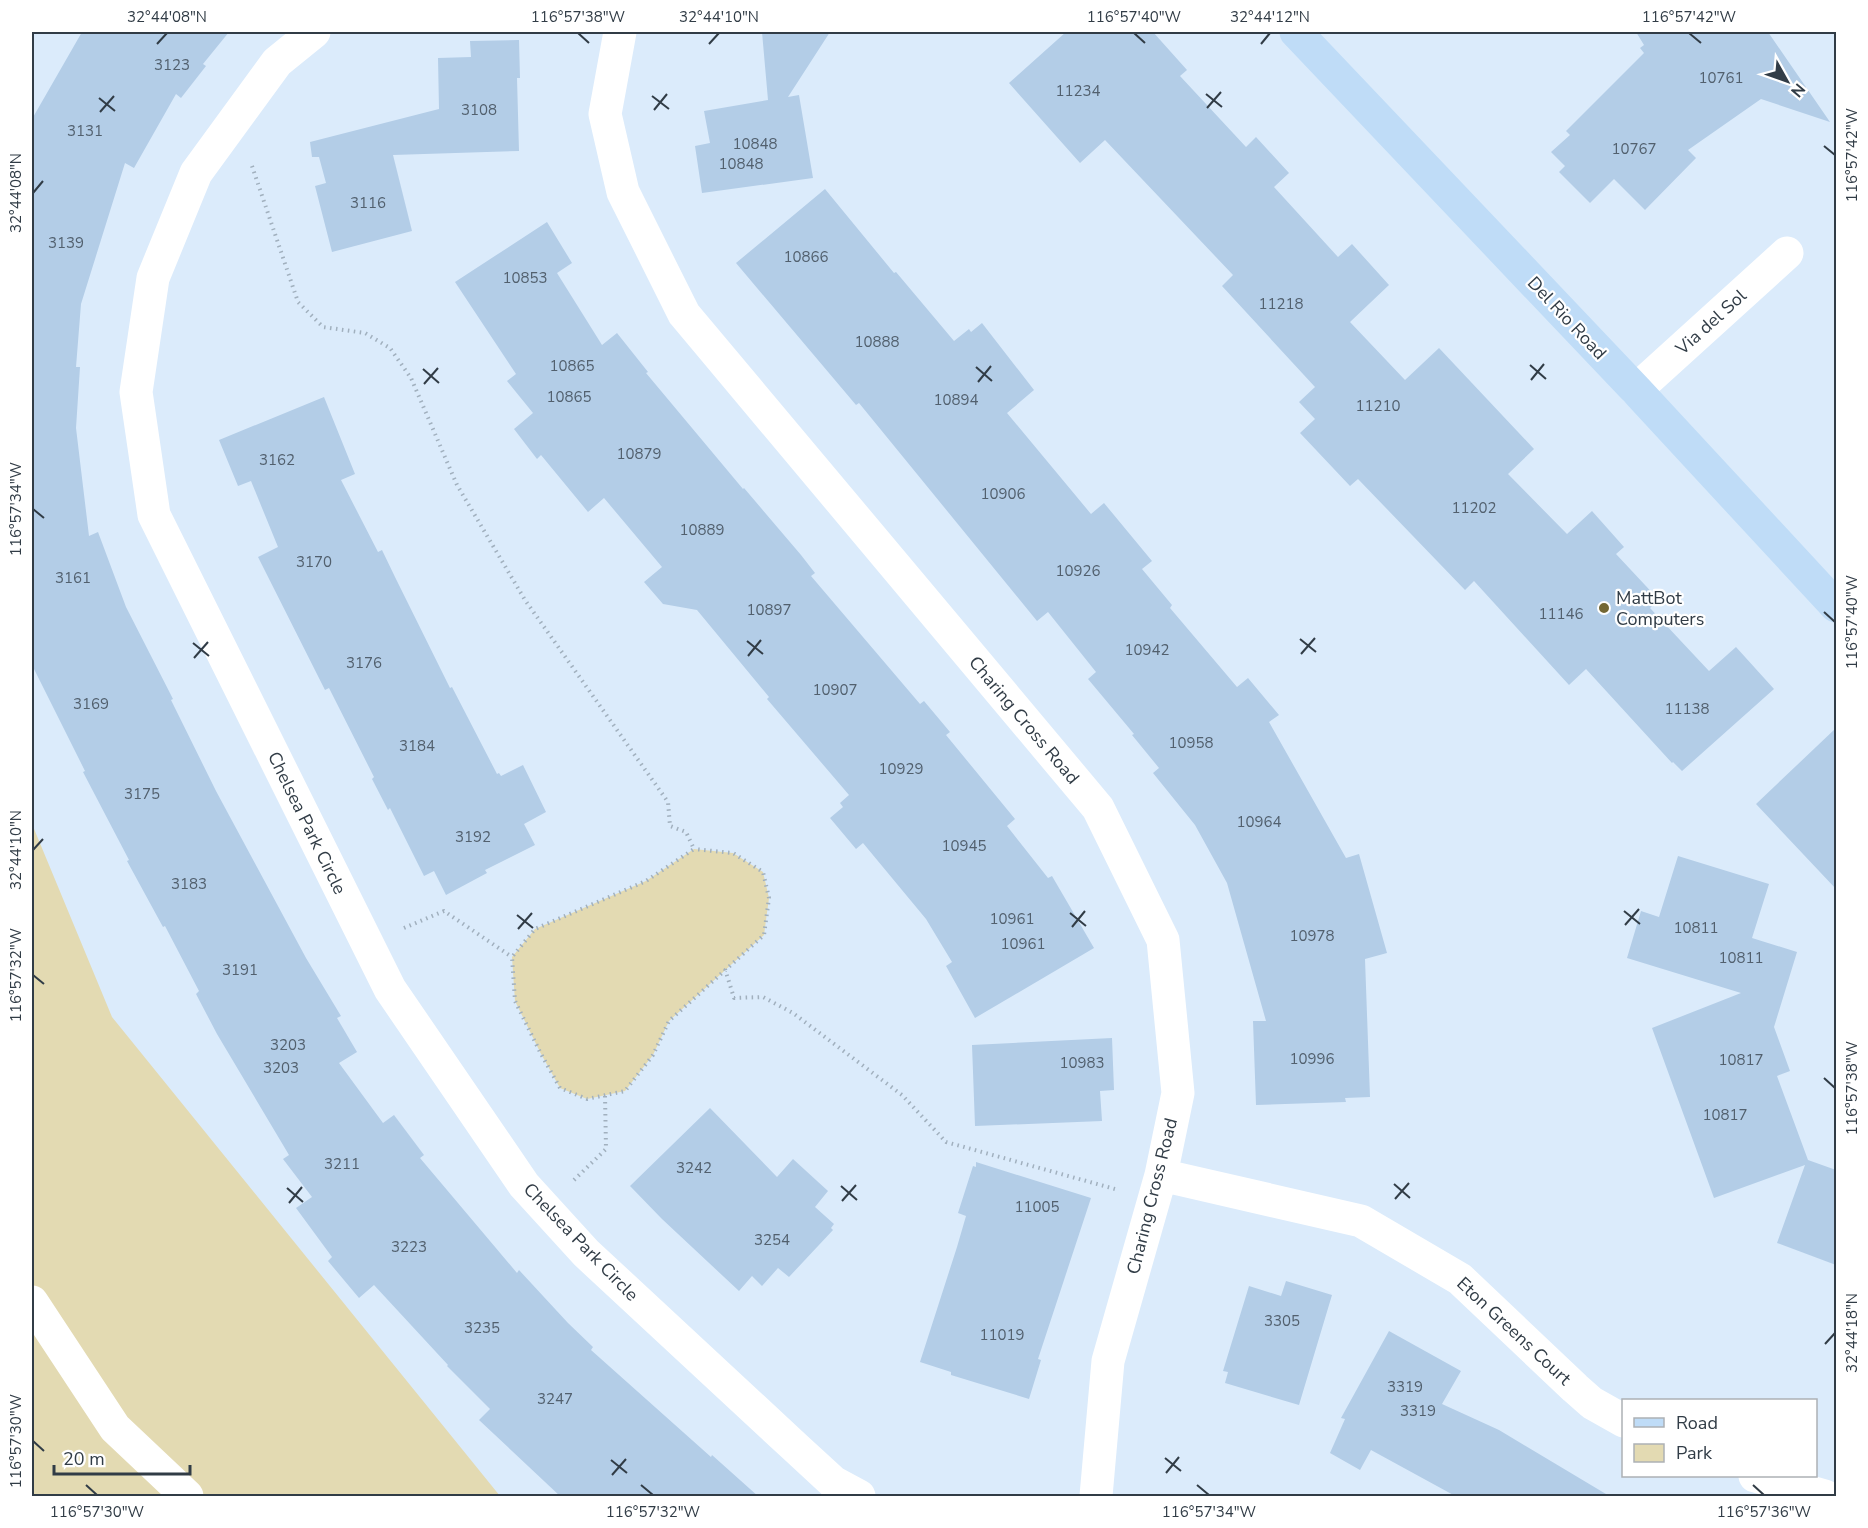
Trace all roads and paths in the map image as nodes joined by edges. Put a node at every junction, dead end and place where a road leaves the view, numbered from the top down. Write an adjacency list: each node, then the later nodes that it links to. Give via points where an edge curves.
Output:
1 (314, 32): 4 (street, Chelsea Park Circle, via 277,62)
2 (620, 32): 13 (street, Charing Cross Road, via 605,114 620,181 684,314 1098,808 1162,940 1178,1093)
3 (1296, 32): 6 (main road, Del Rio Road)
4 (223, 136): 8 (path, via 250,160 298,302 323,327 364,333 390,348 411,378 457,485 525,600 668,802 670,826 686,832); 9 (street, Chelsea Park Circle, via 196,173 153,278 136,392 154,515)
5 (1787, 253): 6 (street, Via del Sol)
6 (1636, 390): 7 (main road, Del Rio Road)
7 (1836, 606)
8 (694, 849): 10 (path, via 646,881 535,929); 11 (path, via 733,853 763,872 769,898 764,935)
9 (369, 946): 10 (path, via 444,911); 14 (street, Chelsea Park Circle, via 397,999 524,1185)
10 (512, 957): 12 (path, via 515,1001 560,1088 587,1099)
11 (725, 969): 12 (path, via 669,1021 653,1055 626,1091); 13 (path, via 734,998 763,996 793,1013 902,1095 946,1142)
12 (605, 1095): 14 (path, via 606,1149)
13 (1158, 1188): 16 (street, Eton Greens Court, via 1361,1221 1460,1279 1592,1403); 20 (street, Charing Cross Road, via 1108,1361)
14 (548, 1211): 19 (street, Chelsea Park Circle, via 586,1252 832,1482)
15 (32, 1302): 18 (street, via 116,1428)
16 (1622, 1420)
17 (1758, 1477): 21 (street)
18 (186, 1497)
19 (859, 1497)
20 (1096, 1497)
21 (1825, 1497)

